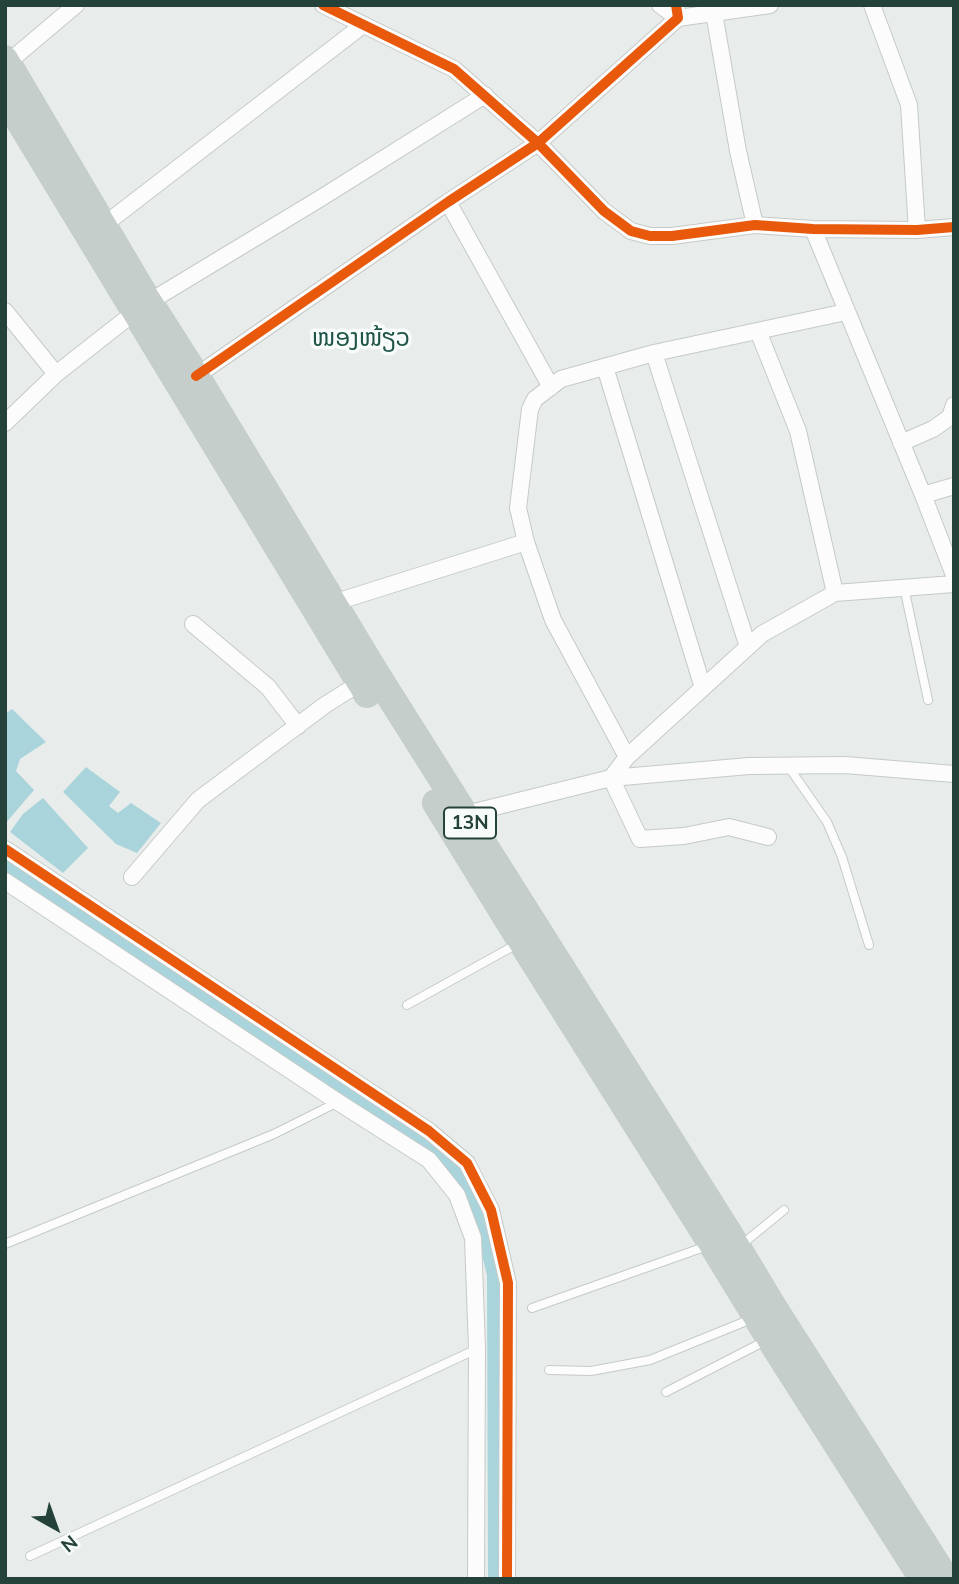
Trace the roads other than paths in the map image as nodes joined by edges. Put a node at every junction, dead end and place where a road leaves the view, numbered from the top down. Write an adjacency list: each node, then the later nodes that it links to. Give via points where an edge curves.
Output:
1 (76, 5): 9 (street)
2 (323, 5): 8 (street)
3 (660, 5): 6 (street)
4 (770, 5): 7 (street)
5 (872, 5): 18 (street, via 909,105)
6 (677, 11): 7 (street); 12 (street)
7 (714, 13): 15 (street)
8 (363, 24): 10 (street, via 454,69); 14 (street)
9 (6, 63): 14 (highway, 13N)
10 (485, 95): 12 (street); 19 (street)
11 (5, 97): 19 (highway, 13N)
12 (538, 143): 13 (street); 15 (street, via 604,211 631,230 672,236)
13 (448, 202): 26 (street); 27 (street)
14 (104, 225): 19 (highway, 13N)
15 (755, 225): 17 (street)
16 (954, 227): 18 (street)
17 (813, 229): 18 (street); 21 (street)
18 (918, 230)
19 (142, 307): 25 (street); 26 (highway, 13N); 41 (highway, 13N)
20 (5, 311): 25 (street)
21 (846, 312): 22 (street); 30 (street)
22 (758, 331): 23 (street); 37 (street, via 797,431)
23 (654, 353): 24 (street); 40 (street)
24 (605, 367): 27 (street, via 561,379); 42 (street)
25 (56, 374): 29 (street)
26 (196, 376): 38 (highway, 13N)
27 (551, 387): 33 (street, via 530,409 518,508)
28 (954, 405): 30 (street, via 950,417)
29 (5, 423)
30 (901, 443): 32 (street)
31 (954, 486): 32 (street)
32 (923, 495): 34 (street)
33 (526, 541): 38 (street); 45 (street, via 553,620)
34 (954, 575)
35 (954, 584): 36 (street)
36 (904, 587): 37 (street); 43 (lane)
37 (835, 593): 40 (street)
38 (333, 603): 49 (highway, 13N)
39 (193, 624): 44 (street, via 268,687)
40 (748, 647): 42 (street)
41 (360, 683): 44 (street); 49 (highway, 13N)
42 (703, 688): 45 (street)
43 (928, 699)
44 (298, 726): 52 (street, via 198,800)
45 (626, 757): 48 (street)
46 (788, 766): 47 (street, via 845,765); 48 (street); 55 (lane, via 827,821)
47 (954, 774)
48 (611, 778): 49 (street); 50 (street, via 640,839 729,827)
49 (455, 816): 54 (highway, 13N); 60 (highway, 13N)
50 (768, 837)
51 (5, 849): 68 (street, via 429,1131 467,1163 491,1210 508,1283)
52 (132, 877)
53 (5, 880): 57 (street)
54 (521, 941): 56 (lane); 60 (highway, 13N)
55 (869, 945)
56 (407, 1005)
57 (338, 1102): 59 (lane, via 274,1134); 63 (street, via 429,1160 457,1195 473,1238)
58 (784, 1209): 60 (lane)
59 (5, 1244)
60 (725, 1246): 61 (lane); 62 (highway, 13N); 70 (highway, 13N, via 779,1318)
61 (532, 1308)
62 (763, 1328): 64 (lane, via 650,1360 591,1371); 65 (lane); 69 (highway, 13N)
63 (477, 1349): 66 (lane); 67 (street)
64 (549, 1370)
65 (666, 1392)
66 (30, 1556)
67 (476, 1579)
68 (507, 1579)
69 (923, 1579)
70 (946, 1579)

